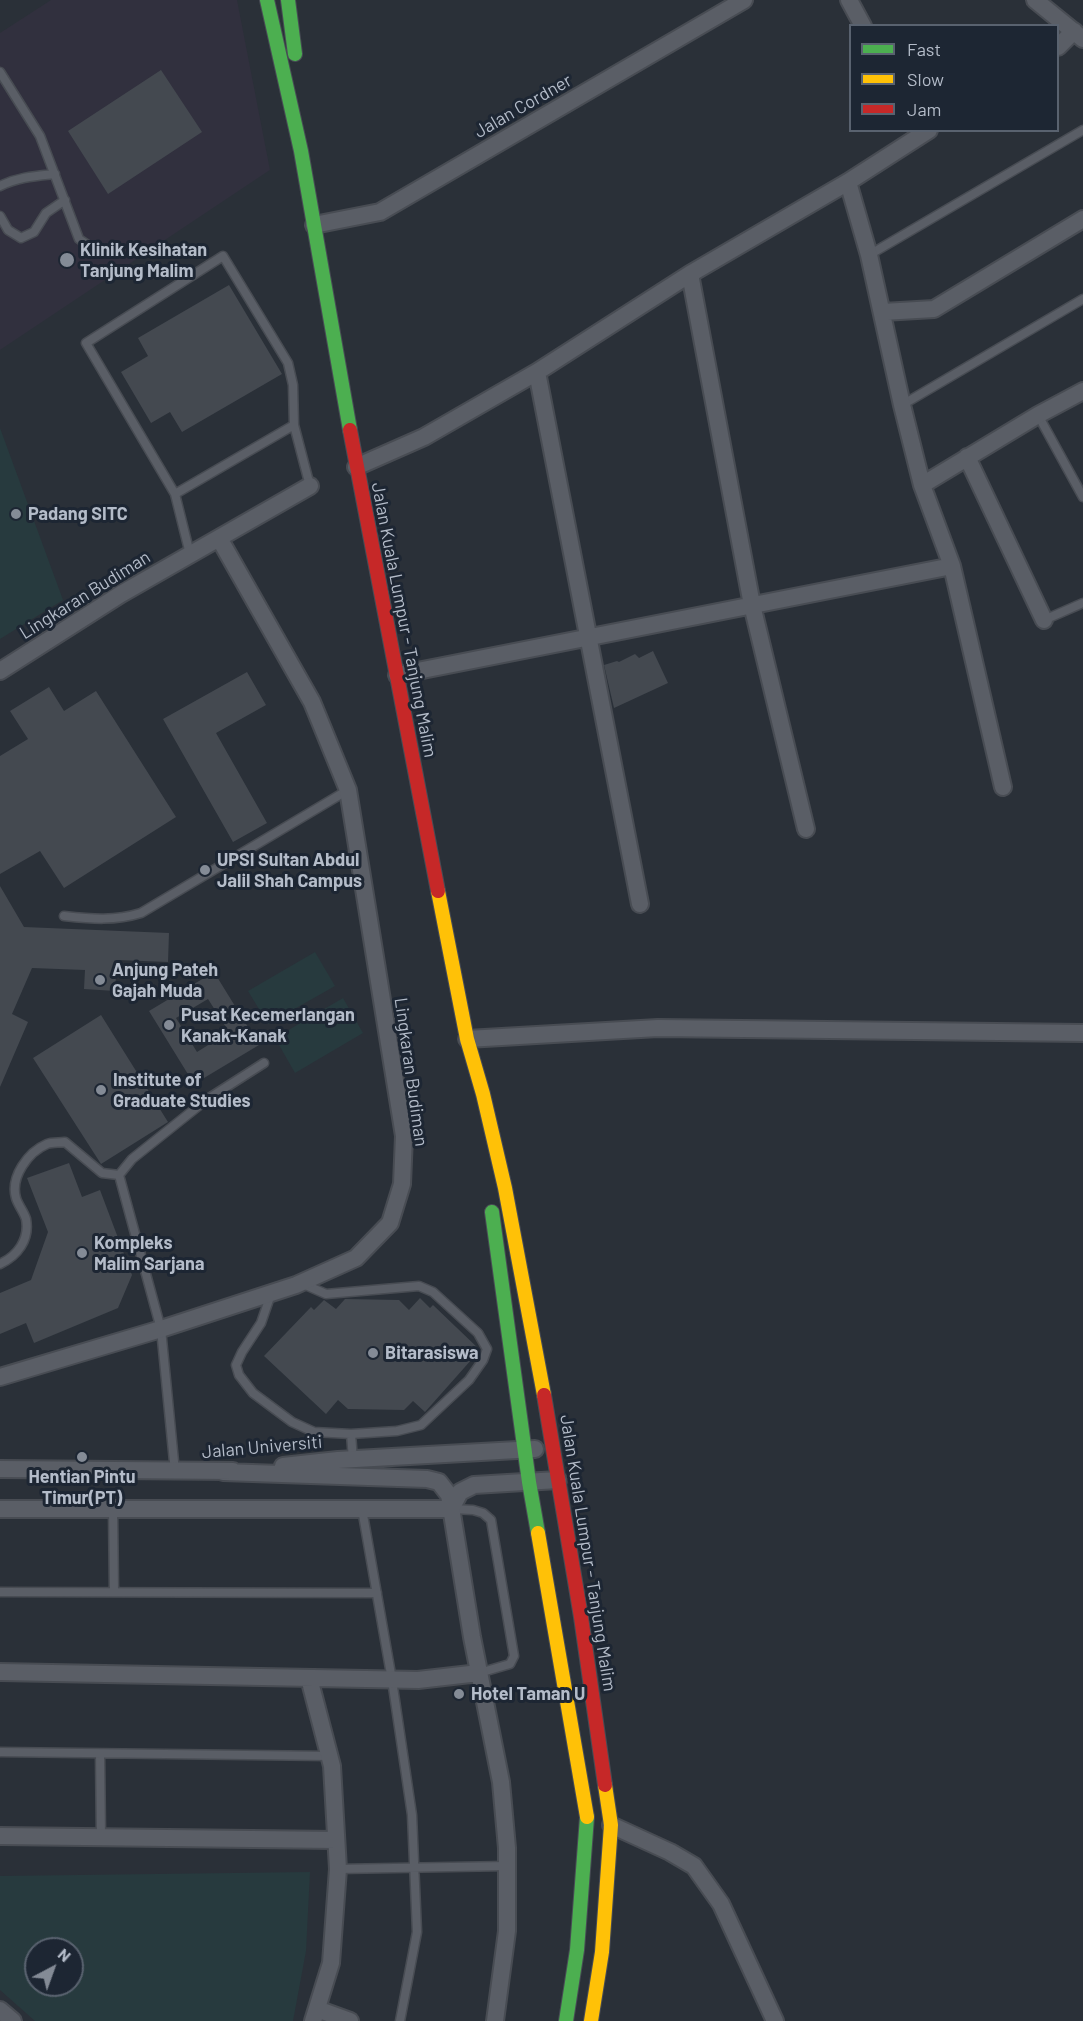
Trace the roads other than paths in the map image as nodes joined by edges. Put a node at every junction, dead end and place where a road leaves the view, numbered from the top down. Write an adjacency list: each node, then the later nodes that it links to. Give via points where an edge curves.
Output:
1 (267, 0): 12 (main road)
2 (288, 0): 12 (main road)
3 (744, 0): 19 (street, Jalan Cordner, via 380,212)
4 (849, 0): 6 (street)
5 (1035, 0): 7 (street)
6 (862, 24)
7 (1078, 35): 8 (street)
8 (1059, 46)
9 (0, 72): 13 (lane, via 40,136)
10 (1083, 130): 21 (lane)
11 (923, 132): 14 (street)
12 (301, 151): 19 (main road, Jalan Kuala Lumpur - Tanjung Malim)
13 (55, 174): 15 (lane, via 11,180); 16 (lane)
14 (848, 182): 21 (street); 22 (street)
15 (0, 186)
16 (65, 200): 17 (lane, via 46,213 34,232 21,238 8,230); 20 (lane, via 79,239)
17 (0, 216)
18 (1083, 219): 24 (street, via 934,309)
19 (314, 225): 31 (main road, Jalan Kuala Lumpur - Tanjung Malim)
20 (91, 247)
21 (869, 255): 24 (street)
22 (690, 274): 25 (street); 40 (street)
23 (1083, 299): 27 (lane)
24 (883, 312): 27 (street)
25 (537, 372): 31 (street, via 424,437); 42 (street)
26 (1083, 392): 28 (street)
27 (902, 405): 32 (street)
28 (1038, 415): 30 (street); 35 (lane)
29 (294, 425): 33 (lane); 34 (lane); 34 (lane, via 288,363 223,256 86,343)
30 (967, 457): 32 (street); 41 (street)
31 (356, 467): 45 (main road, Jalan Kuala Lumpur - Tanjung Malim)
32 (922, 484): 38 (street)
33 (310, 486): 36 (street)
34 (175, 494): 37 (lane)
35 (1083, 497)
36 (219, 538): 37 (street); 47 (street, Lingkaran Budiman, via 312,702)
37 (189, 549): 43 (street); 44 (street, Lingkaran Budiman)
38 (952, 566): 40 (street); 46 (street)
39 (1083, 603): 41 (lane)
40 (752, 605): 42 (street); 48 (street)
41 (1044, 620)
42 (590, 638): 45 (street); 49 (street)
43 (0, 659)
44 (0, 671)
45 (397, 675): 52 (main road, Jalan Kuala Lumpur - Tanjung Malim)
46 (1003, 787)
47 (348, 790): 50 (lane, via 141,913 105,920); 59 (street, Lingkaran Budiman, via 404,1136 402,1184 390,1223 356,1258)
48 (806, 829)
49 (640, 904)
50 (64, 916)
51 (1083, 1033): 52 (street, via 658,1028)
52 (468, 1039): 54 (main road, Jalan Kuala Lumpur - Tanjung Malim)
53 (264, 1063): 55 (lane, via 206,1100)
54 (483, 1094): 56 (main road, Jalan Kuala Lumpur - Tanjung Malim); 64 (main road, Jalan Kuala Lumpur - Tanjung Malim, via 505,1188)
55 (119, 1175): 58 (lane, via 102,1173 65,1142 47,1144 25,1160 15,1196 26,1219 25,1242); 61 (lane)
56 (487, 1175)
57 (490, 1198): 65 (main road)
58 (0, 1264)
59 (301, 1283): 60 (street, Lingkaran Budiman); 63 (lane, via 326,1294 419,1286 434,1292 478,1333 488,1349 469,1380 421,1425)
60 (271, 1293): 61 (street, Lingkaran Budiman); 63 (lane, via 261,1323 242,1352 237,1365 239,1375 253,1393 291,1422 314,1432)
61 (161, 1329): 62 (street, Lingkaran Budiman); 68 (lane)
62 (0, 1377)
63 (351, 1434): 66 (lane)
64 (553, 1448): 65 (street, Jalan Universiti); 70 (main road, Jalan Kuala Lumpur - Tanjung Malim)
65 (526, 1450): 66 (street, Jalan Universiti); 71 (main road)
66 (353, 1460): 69 (street, Jalan Universiti)
67 (0, 1469): 68 (street, Jalan Universiti)
68 (175, 1472): 69 (street, Jalan Universiti)
69 (223, 1472): 75 (street, via 428,1479 439,1482 449,1495)
70 (558, 1480): 71 (street); 86 (main road, Jalan Kuala Lumpur - Tanjung Malim)
71 (529, 1482): 75 (street, via 474,1485 460,1492); 99 (main road, via 588,1820)
72 (0, 1509): 73 (street)
73 (113, 1509): 74 (street); 77 (lane)
74 (362, 1509): 75 (street); 78 (lane)
75 (451, 1509): 80 (street); 80 (lane, via 483,1513 491,1520 496,1541 514,1656 510,1664)
76 (0, 1592): 77 (lane)
77 (114, 1592): 78 (lane)
78 (377, 1593): 82 (lane)
79 (0, 1672): 81 (street)
80 (479, 1673): 82 (street); 90 (street, via 501,1782)
81 (309, 1678): 82 (street); 85 (street)
82 (392, 1680): 91 (lane, via 412,1815)
83 (0, 1752): 84 (lane)
84 (100, 1754): 85 (lane); 88 (lane)
85 (330, 1756): 89 (street)
86 (611, 1825): 100 (main road, Jalan Kuala Lumpur - Tanjung Malim, via 602,1952); 101 (street, via 694,1866 721,1904)
87 (0, 1836): 88 (street)
88 (100, 1837): 89 (street)
89 (336, 1840): 92 (street)
90 (507, 1866): 91 (lane); 98 (street, via 507,1930)
91 (415, 1868): 92 (lane); 97 (lane, via 417,1932)
92 (338, 1869): 94 (street, via 331,1963)
93 (0, 2010): 95 (street)
94 (315, 2015): 96 (street)
95 (13, 2021)
96 (350, 2021)
97 (400, 2021)
98 (495, 2021)
99 (567, 2021)
100 (591, 2021)
101 (775, 2021)

